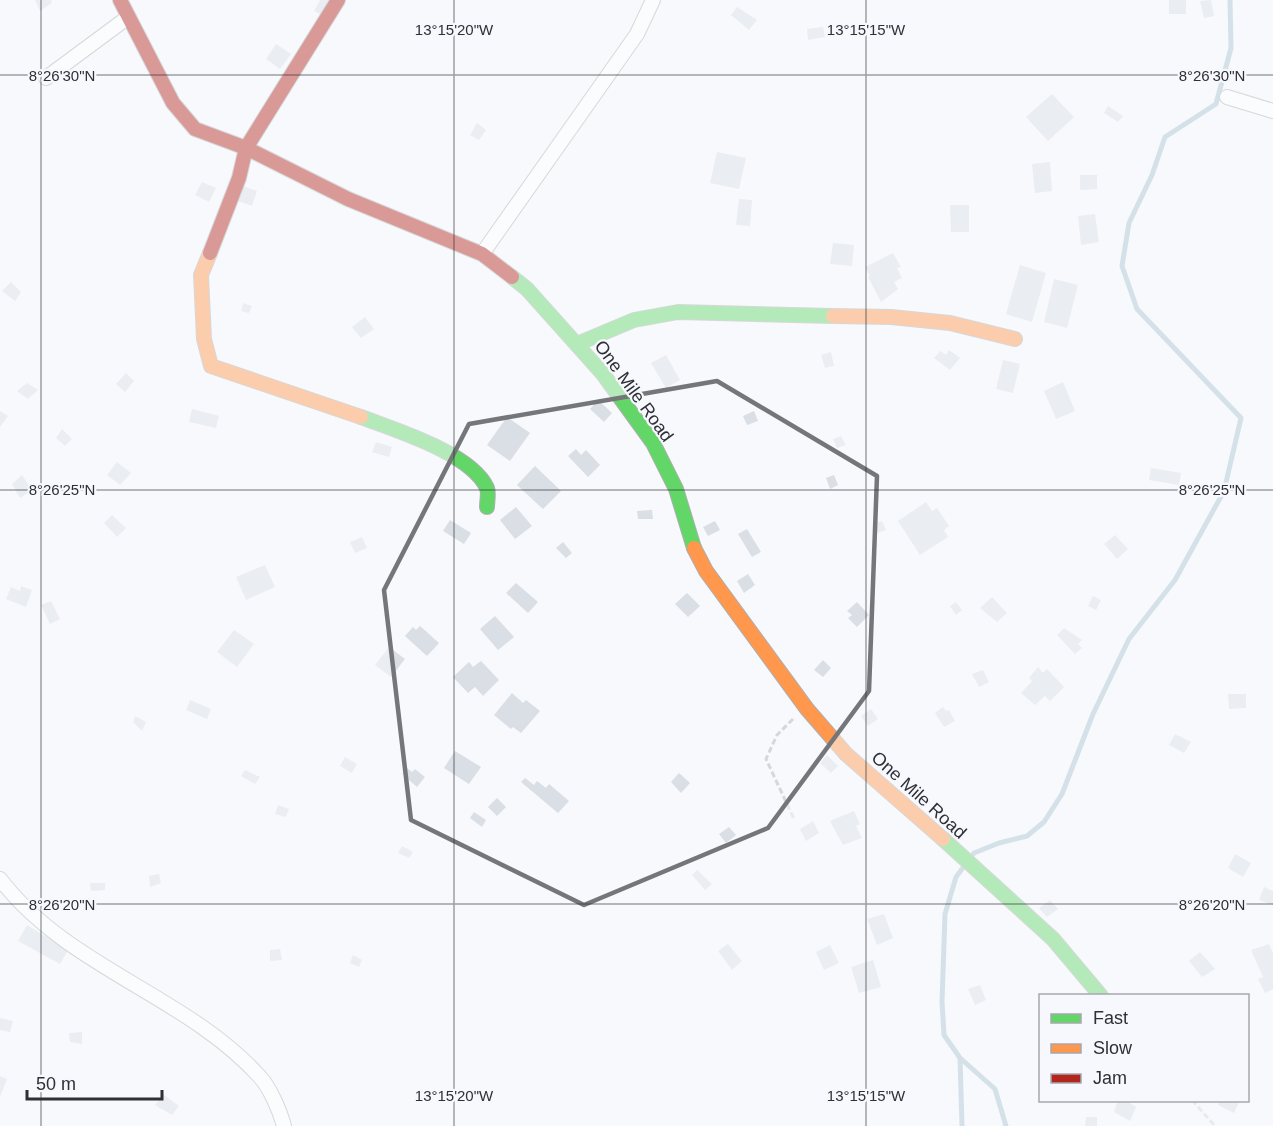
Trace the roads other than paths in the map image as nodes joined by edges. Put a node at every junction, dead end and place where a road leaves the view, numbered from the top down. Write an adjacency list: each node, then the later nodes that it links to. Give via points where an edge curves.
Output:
1 (120, 0): 4 (street, One Mile Road)
2 (338, 0): 8 (street)
3 (653, 0): 9 (street, via 637,34)
4 (127, 18): 5 (street); 8 (street, One Mile Road, via 185,120 195,129)
5 (46, 78)
6 (1227, 97): 7 (street)
7 (1273, 111)
8 (246, 148): 9 (street, One Mile Road, via 348,199); 12 (street, via 239,178 201,275 203,330 211,366 396,429 446,453 478,475 487,489)
9 (482, 254): 11 (street, One Mile Road, via 527,289)
10 (1015, 339): 11 (street, via 950,323 891,317 678,312 634,320)
11 (577, 344): 14 (street, One Mile Road, via 653,443 676,489 692,544 706,571 807,709 846,754 1053,939)
12 (488, 507)
13 (0, 879): 15 (street, via 48,929 175,1010 262,1078)
14 (1099, 994)
15 (284, 1126)

